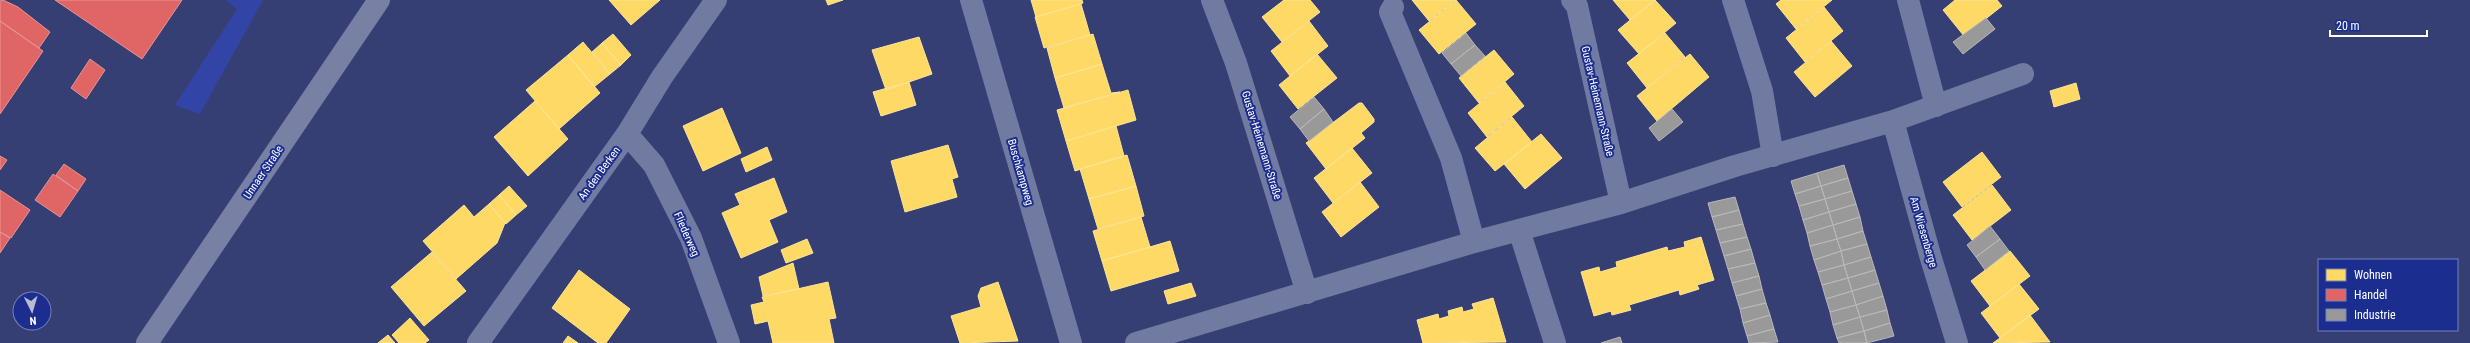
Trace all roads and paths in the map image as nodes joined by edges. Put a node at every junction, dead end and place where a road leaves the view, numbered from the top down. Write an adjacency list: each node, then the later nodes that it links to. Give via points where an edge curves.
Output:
1 (379, 0): 18 (main road, Unnaer Straße)
2 (716, 0): 12 (street, An den Berken)
3 (971, 0): 21 (street, Buschkampweg)
4 (1212, 0): 17 (street, Gustav-Heinemann-Straße, via 1236,63)
5 (1572, 0): 14 (street, Gustav-Heinemann-Straße, via 1577,6)
6 (1733, 0): 13 (street, via 1762,91)
7 (1908, 0): 10 (street)
8 (1393, 7): 16 (street, via 1390,12 1451,158)
9 (2023, 74): 10 (street)
10 (1936, 106): 11 (street)
11 (1893, 121): 13 (street); 24 (street, Am Wiesenberge)
12 (627, 134): 19 (street, An den Berken); 20 (street, Fliederweg, via 654,165 691,238)
13 (1773, 156): 14 (street)
14 (1621, 203): 15 (street)
15 (1519, 230): 16 (street); 23 (street)
16 (1474, 242): 17 (street)
17 (1307, 293): 22 (street)
18 (147, 343)
19 (478, 343)
20 (729, 343)
21 (1071, 343)
22 (1136, 343)
23 (1555, 343)
24 (1957, 343)

